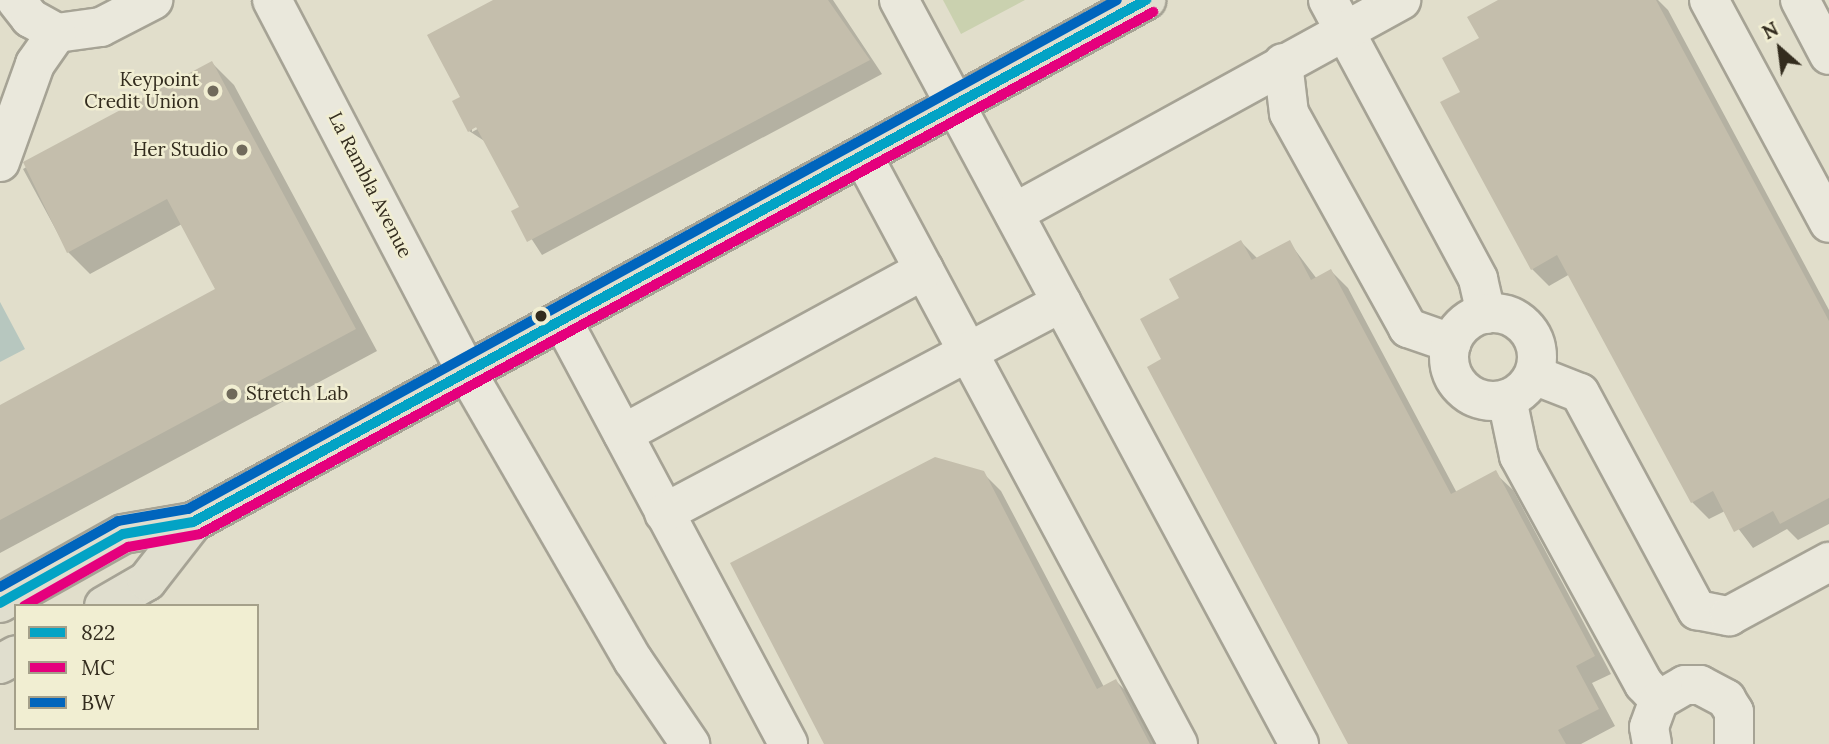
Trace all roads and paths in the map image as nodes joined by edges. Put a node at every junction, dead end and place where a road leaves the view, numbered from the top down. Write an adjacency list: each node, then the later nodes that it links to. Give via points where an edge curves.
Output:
1 (16, 0): 10 (street, via 30,18)
2 (153, 0): 10 (street, via 101,27)
3 (272, 0): 24 (street, La Rambla Avenue)
4 (899, 0): 13 (street)
5 (1146, 0): 13 (main road)
6 (1401, 0): 9 (street)
7 (1709, 0): 17 (street)
8 (1800, 0): 11 (street)
9 (1336, 15): 12 (street); 20 (street, via 1478,279)
10 (57, 33): 15 (street, via 35,64)
11 (1829, 55)
12 (1283, 63): 16 (street); 22 (street, via 1289,113 1408,328)
13 (956, 104): 14 (main road); 16 (street)
14 (863, 156): 18 (street); 21 (main road)
15 (0, 162)
16 (1014, 213): 19 (street)
17 (1829, 223)
18 (924, 271): 23 (street); 26 (street)
19 (1062, 302): 23 (street); 36 (street)
20 (1486, 314): 22 (street, via 1464,324); 25 (street, via 1513,317 1533,336)
21 (562, 320): 24 (main road); 26 (street)
22 (1451, 343): 25 (street, via 1451,371 1467,393)
23 (967, 352): 27 (street); 35 (street)
24 (466, 371): 28 (main road); 33 (street, La Rambla Avenue, via 633,660)
25 (1521, 387): 29 (street, via 1580,393 1697,610 1730,617); 32 (street, via 1519,456 1644,684)
26 (623, 434): 27 (street)
27 (664, 513): 34 (street)
28 (193, 523): 30 (main road, via 123,534); 31 (main road, via 147,581)
29 (1829, 562)
30 (0, 603)
31 (107, 604)
32 (1659, 700): 37 (street, via 1649,727); 38 (street, via 1685,685 1714,690 1734,712)
33 (690, 744)
34 (788, 744)
35 (1178, 744)
36 (1299, 744)
37 (1652, 744)
38 (1734, 744)

